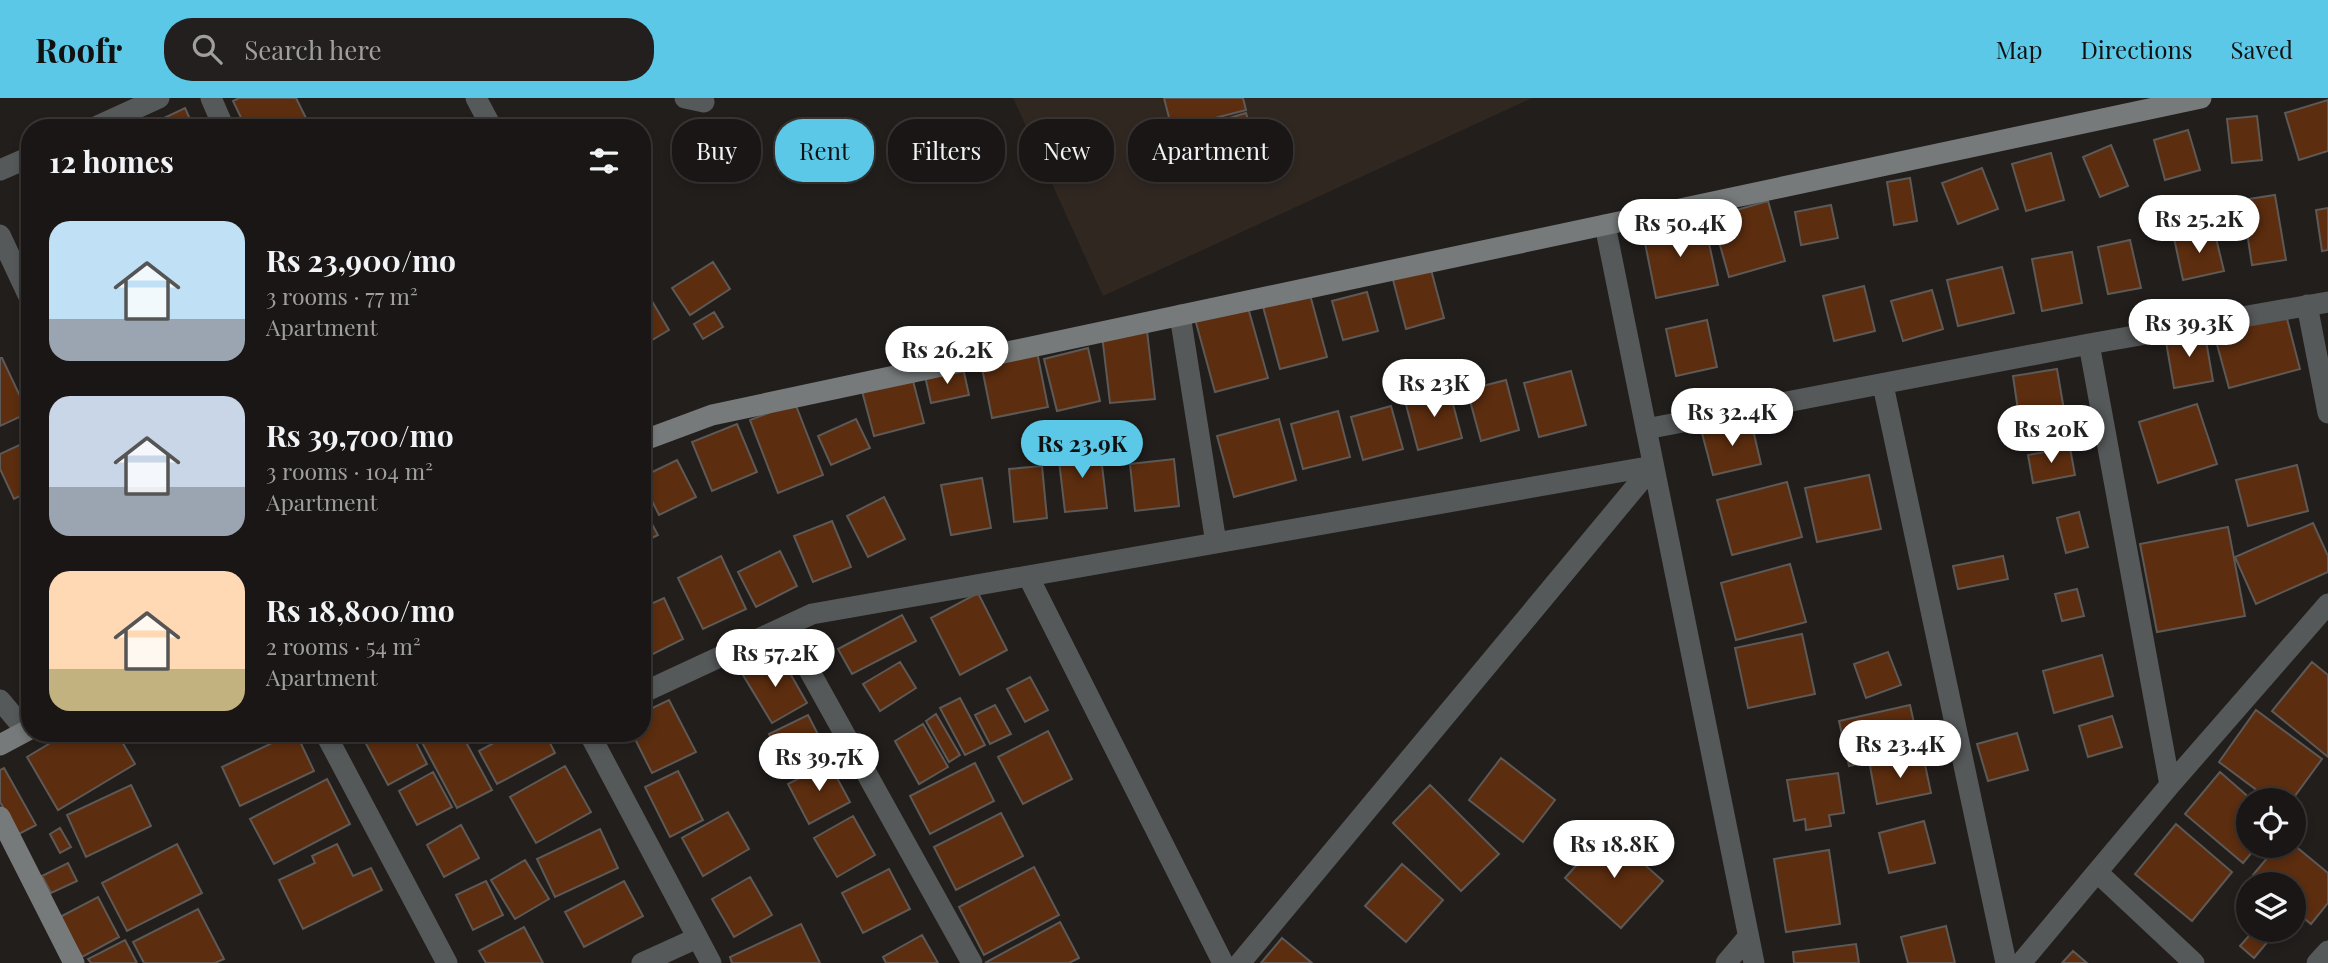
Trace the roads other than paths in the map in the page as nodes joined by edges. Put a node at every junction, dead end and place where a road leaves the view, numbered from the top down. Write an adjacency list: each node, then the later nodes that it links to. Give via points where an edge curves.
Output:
1 (159, 98): 5 (street)
2 (211, 98): 6 (street)
3 (477, 98): 7 (street)
4 (2201, 98): 10 (street)
5 (113, 119)
6 (220, 119)
7 (488, 119)
8 (21, 161): 9 (street)
9 (0, 170)
10 (1605, 225): 14 (street); 18 (street)
11 (0, 235): 12 (street)
12 (21, 280)
13 (2318, 303): 15 (street); 17 (street)
14 (1180, 315): 19 (street, via 712,415); 21 (street)
15 (2089, 344): 16 (street); 32 (street)
16 (1883, 385): 18 (street); 47 (street)
17 (2328, 413)
18 (1646, 429): 20 (street)
19 (651, 438)
20 (1653, 466): 21 (street); 35 (street); 44 (street)
21 (1216, 543): 22 (street)
22 (1028, 576): 24 (street, via 812,614); 43 (street)
23 (2328, 604): 32 (street)
24 (785, 627): 25 (street); 42 (street)
25 (651, 689)
26 (0, 700): 27 (street)
27 (21, 722)
28 (21, 734): 31 (street)
29 (330, 742): 39 (street)
30 (594, 742): 36 (street)
31 (0, 745)
32 (2169, 785): 34 (street)
33 (0, 817): 38 (street)
34 (2097, 872): 48 (street); 49 (street)
35 (1748, 937): 45 (street); 46 (street)
36 (697, 938): 40 (street); 41 (street)
37 (2328, 951): 50 (street)
38 (74, 963)
39 (447, 963)
40 (642, 963)
41 (711, 963)
42 (971, 963)
43 (1223, 963)
44 (1240, 963)
45 (1726, 963)
46 (1754, 963)
47 (2006, 963)
48 (2021, 963)
49 (2194, 963)
50 (2317, 963)

